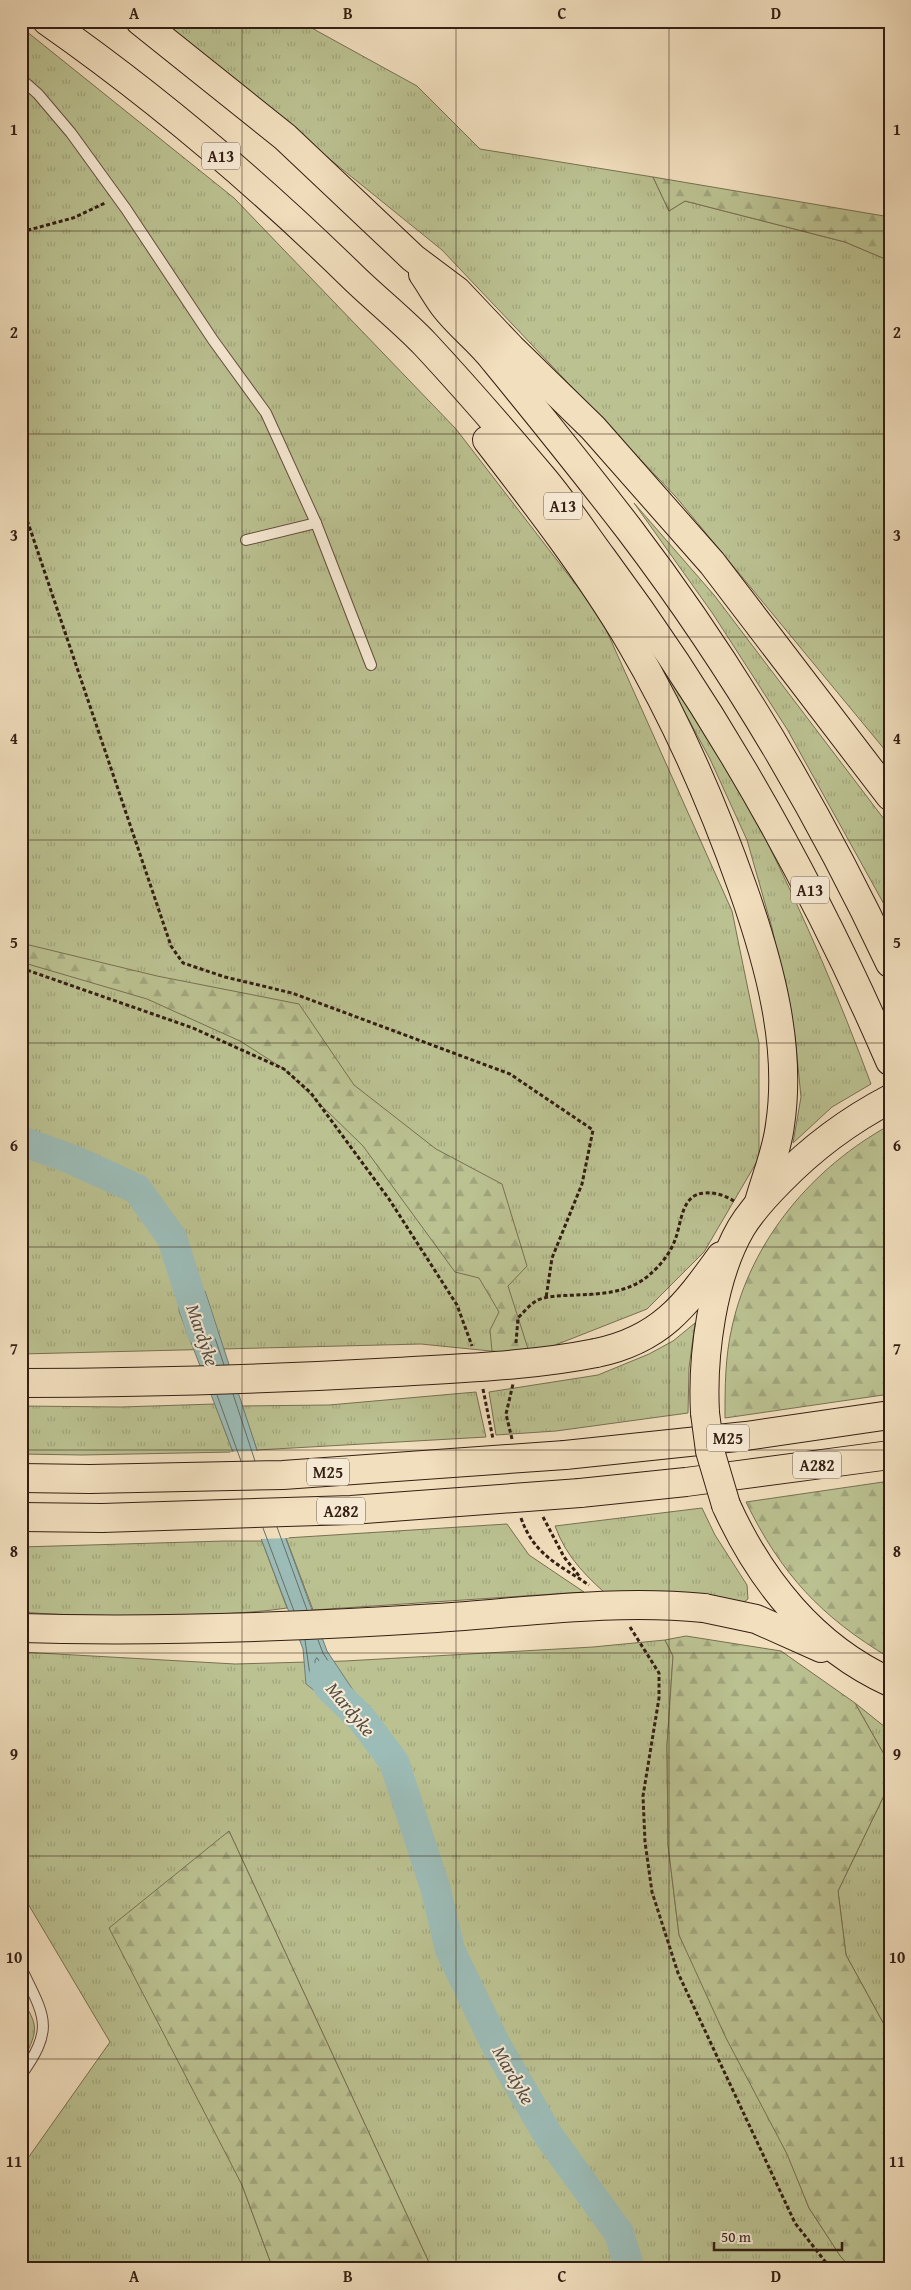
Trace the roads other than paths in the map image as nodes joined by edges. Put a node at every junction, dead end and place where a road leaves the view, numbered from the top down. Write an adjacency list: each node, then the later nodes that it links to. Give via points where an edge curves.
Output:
1 (47, 21): 5 (highway, A13, via 194,133 292,217)
2 (140, 21): 4 (highway, A13, via 285,138)
3 (21, 79): 6 (lane, via 71,132 266,413)
4 (413, 258): 9 (highway, via 457,291 593,428 712,563); 10 (highway, A13, via 445,306 494,358 678,597 740,689 807,801)
5 (383, 306): 11 (highway, A13, via 423,343 544,479 648,619 776,825 860,991); 13 (highway, via 399,335 472,420 530,496 631,643 678,729 716,815 755,924 775,1003 780,1038 780,1125)
6 (316, 523): 7 (lane); 8 (lane)
7 (246, 540)
8 (371, 665)
9 (890, 796)
10 (890, 963)
11 (890, 1061)
12 (890, 1099): 13 (highway, via 843,1125 801,1159)
13 (750, 1215): 14 (highway, bridge, via 673,1317 633,1341 596,1354 460,1368 330,1376); 20 (highway, bridge, via 720,1284 708,1334 704,1368 710,1451 726,1505 758,1566 818,1635)
14 (21, 1383)
15 (890, 1416): 17 (highway, M25, bridge, via 746,1436 565,1455 313,1473)
16 (890, 1455): 18 (highway, A282, bridge, via 580,1493 351,1510 102,1518)
17 (21, 1478)
18 (21, 1516)
19 (21, 1628): 20 (highway, bridge, via 123,1630 292,1625 624,1604 704,1608 756,1619)
20 (859, 1667): 21 (highway); 22 (highway)
21 (890, 1682)
22 (890, 1690)
23 (21, 1968): 24 (lane, via 39,2005 44,2024 42,2043)
24 (21, 2075)

